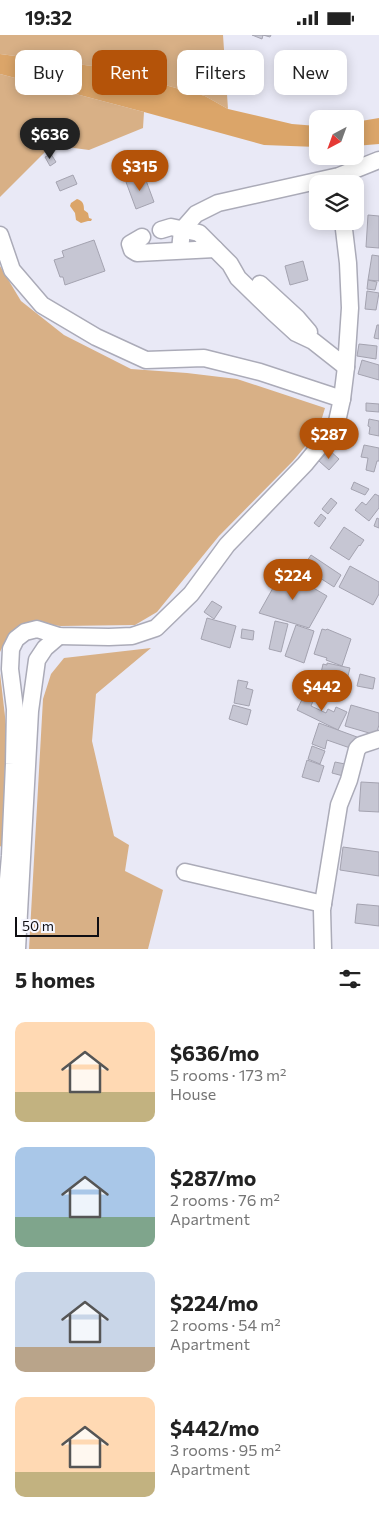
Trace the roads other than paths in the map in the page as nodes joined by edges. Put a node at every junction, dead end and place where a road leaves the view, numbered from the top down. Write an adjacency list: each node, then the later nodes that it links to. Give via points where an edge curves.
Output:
1 (379, 160): 2 (street)
2 (350, 175)
3 (309, 186): 4 (street, via 218,203 196,214)
4 (182, 229): 5 (street, via 171,227); 9 (street, via 199,233); 10 (street)
5 (161, 230)
6 (344, 230): 11 (street, via 350,308)
7 (0, 235): 12 (street, via 12,270 42,305 96,337 146,359 204,358 260,372)
8 (142, 237): 10 (street, via 130,244 137,253)
9 (215, 249): 10 (street); 11 (street, via 238,278 296,333 313,341)
10 (180, 251)
11 (346, 367): 12 (street)
12 (342, 399): 13 (street, via 336,426 323,443 227,545 191,594 156,628 132,637)
13 (59, 636): 14 (street, via 37,660); 14 (street, via 37,629 16,639 10,658)
14 (22, 710): 16 (street); 20 (street)
15 (379, 739): 18 (street, via 357,749 339,805)
16 (5, 853): 19 (street)
17 (185, 872): 18 (street)
18 (323, 904): 21 (street)
19 (2, 949)
20 (17, 949)
21 (323, 949)

